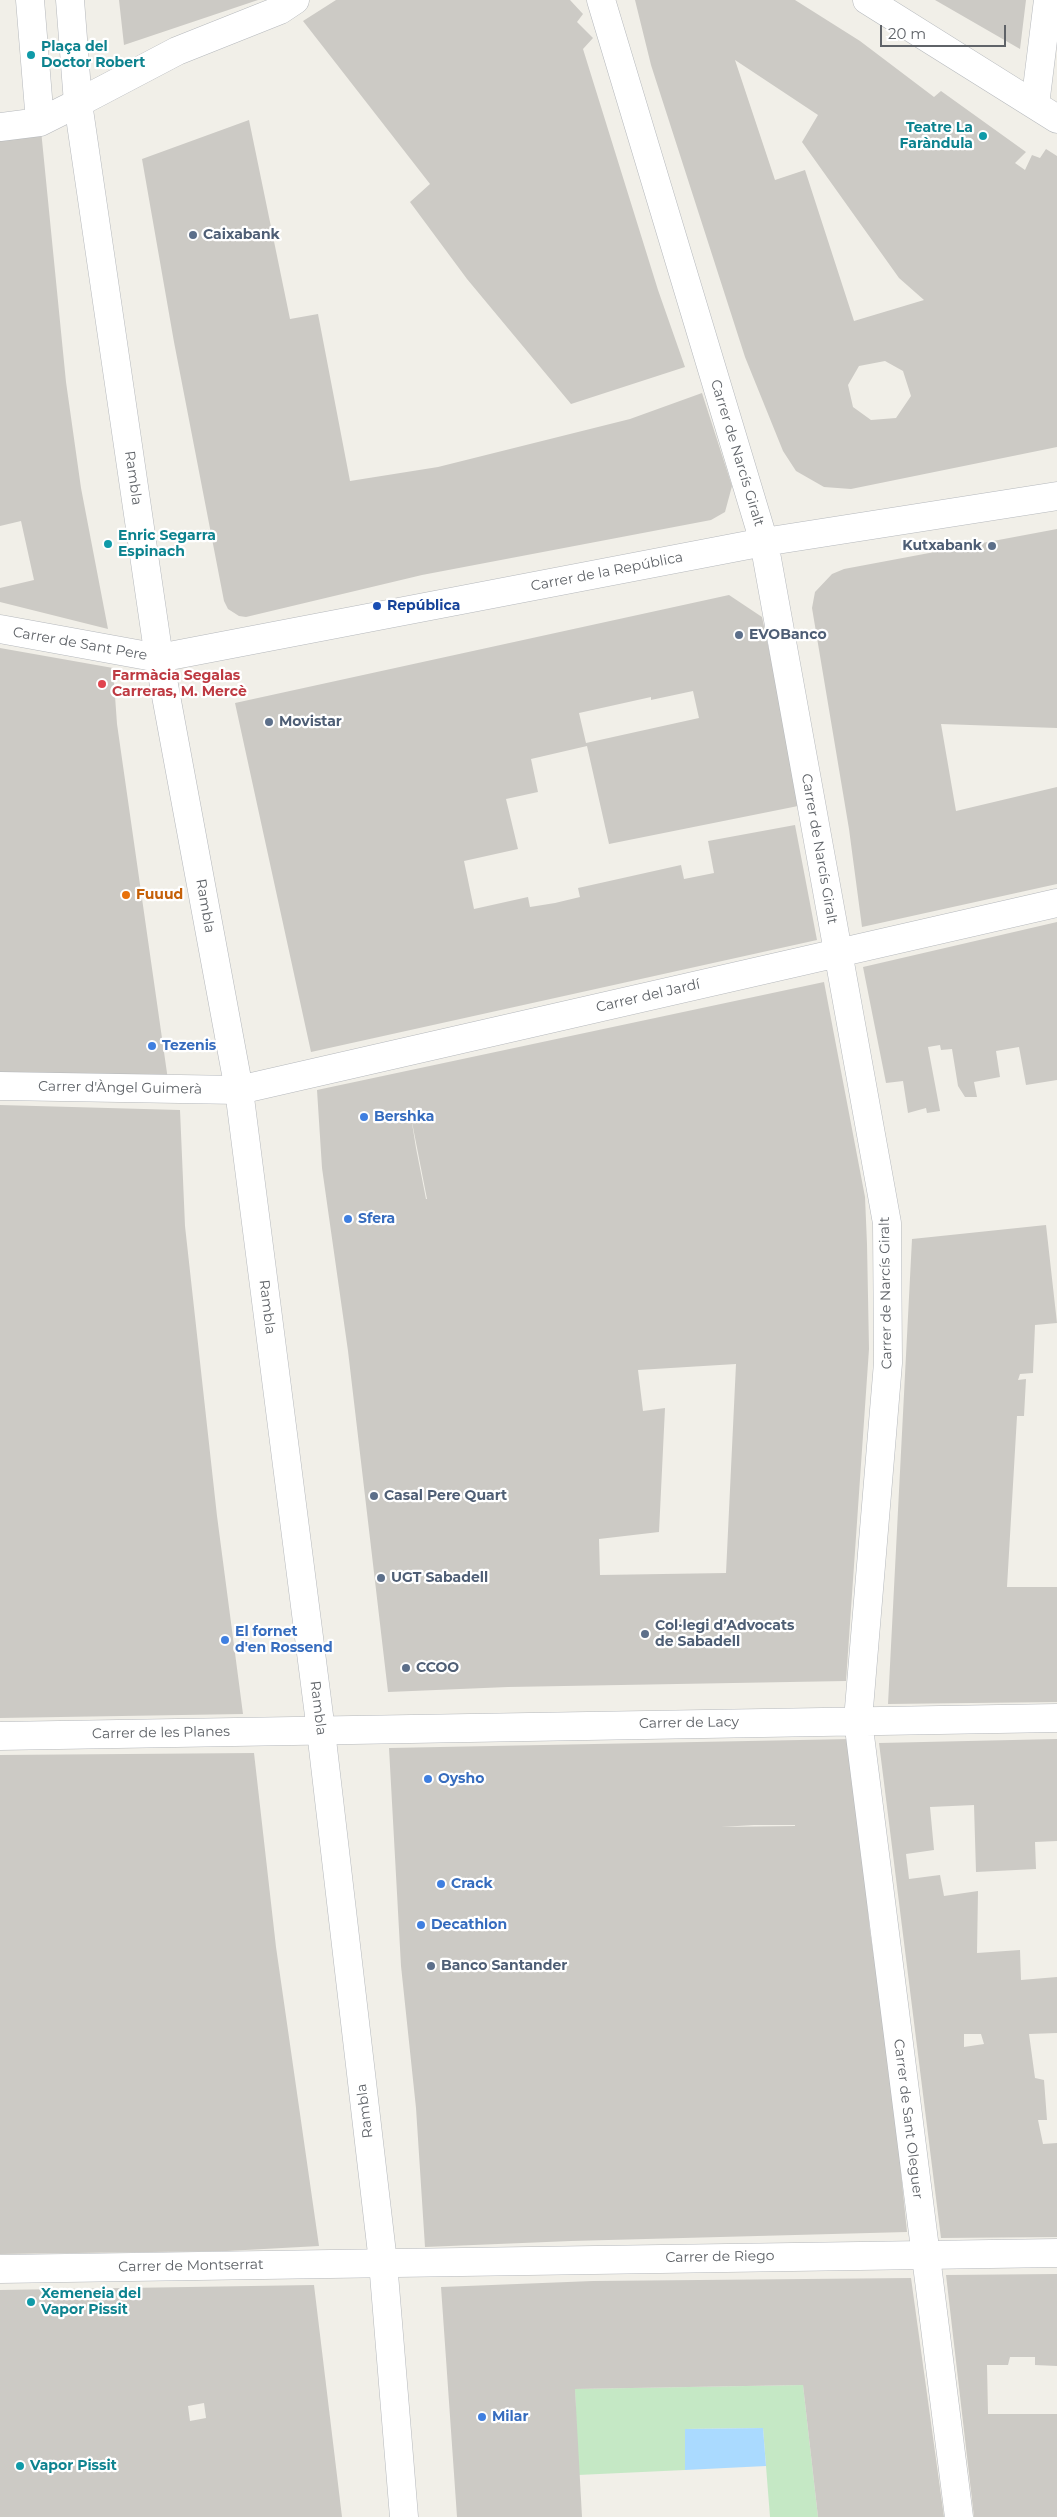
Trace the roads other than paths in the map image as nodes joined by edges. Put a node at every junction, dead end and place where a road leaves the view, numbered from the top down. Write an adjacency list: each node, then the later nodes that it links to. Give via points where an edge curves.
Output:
1 (30, 0): 9 (street)
2 (70, 0): 7 (street, Rambla)
3 (295, 0): 7 (street, via 280,10 176,51)
4 (601, 0): 12 (street, Carrer de Narcís Giralt)
5 (867, 0): 8 (street)
6 (1048, 0): 8 (street)
7 (78, 103): 9 (street); 14 (street, Rambla)
8 (1046, 112)
9 (40, 122): 10 (street)
10 (0, 127)
11 (1057, 496): 12 (street, Carrer de la República)
12 (764, 542): 14 (street, Carrer de la República); 16 (street, Carrer de Narcís Giralt)
13 (0, 629): 14 (street, Carrer de Sant Pere)
14 (159, 658): 18 (street, Rambla)
15 (1057, 903): 16 (street, Carrer del Jardí)
16 (838, 953): 18 (street, Carrer del Jardí); 20 (street, Carrer de Narcís Giralt, via 887,1223 888,1364)
17 (0, 1086): 18 (street, Carrer d'Àngel Guimerà)
18 (239, 1090): 21 (street, Rambla)
19 (1057, 1718): 20 (street, Carrer de Lacy)
20 (858, 1720): 21 (street, Carrer de Lacy); 23 (street, Carrer de Sant Oleguer)
21 (321, 1731): 22 (street, Carrer de les Planes); 25 (street, Rambla)
22 (0, 1736)
23 (925, 2253): 24 (street, Carrer de Riego); 25 (street, Carrer de Riego); 28 (street, Carrer de Sant Oleguer)
24 (1057, 2253)
25 (383, 2262): 26 (street, Carrer de Montserrat); 27 (street, Rambla)
26 (0, 2269)
27 (404, 2517)
28 (959, 2517)

